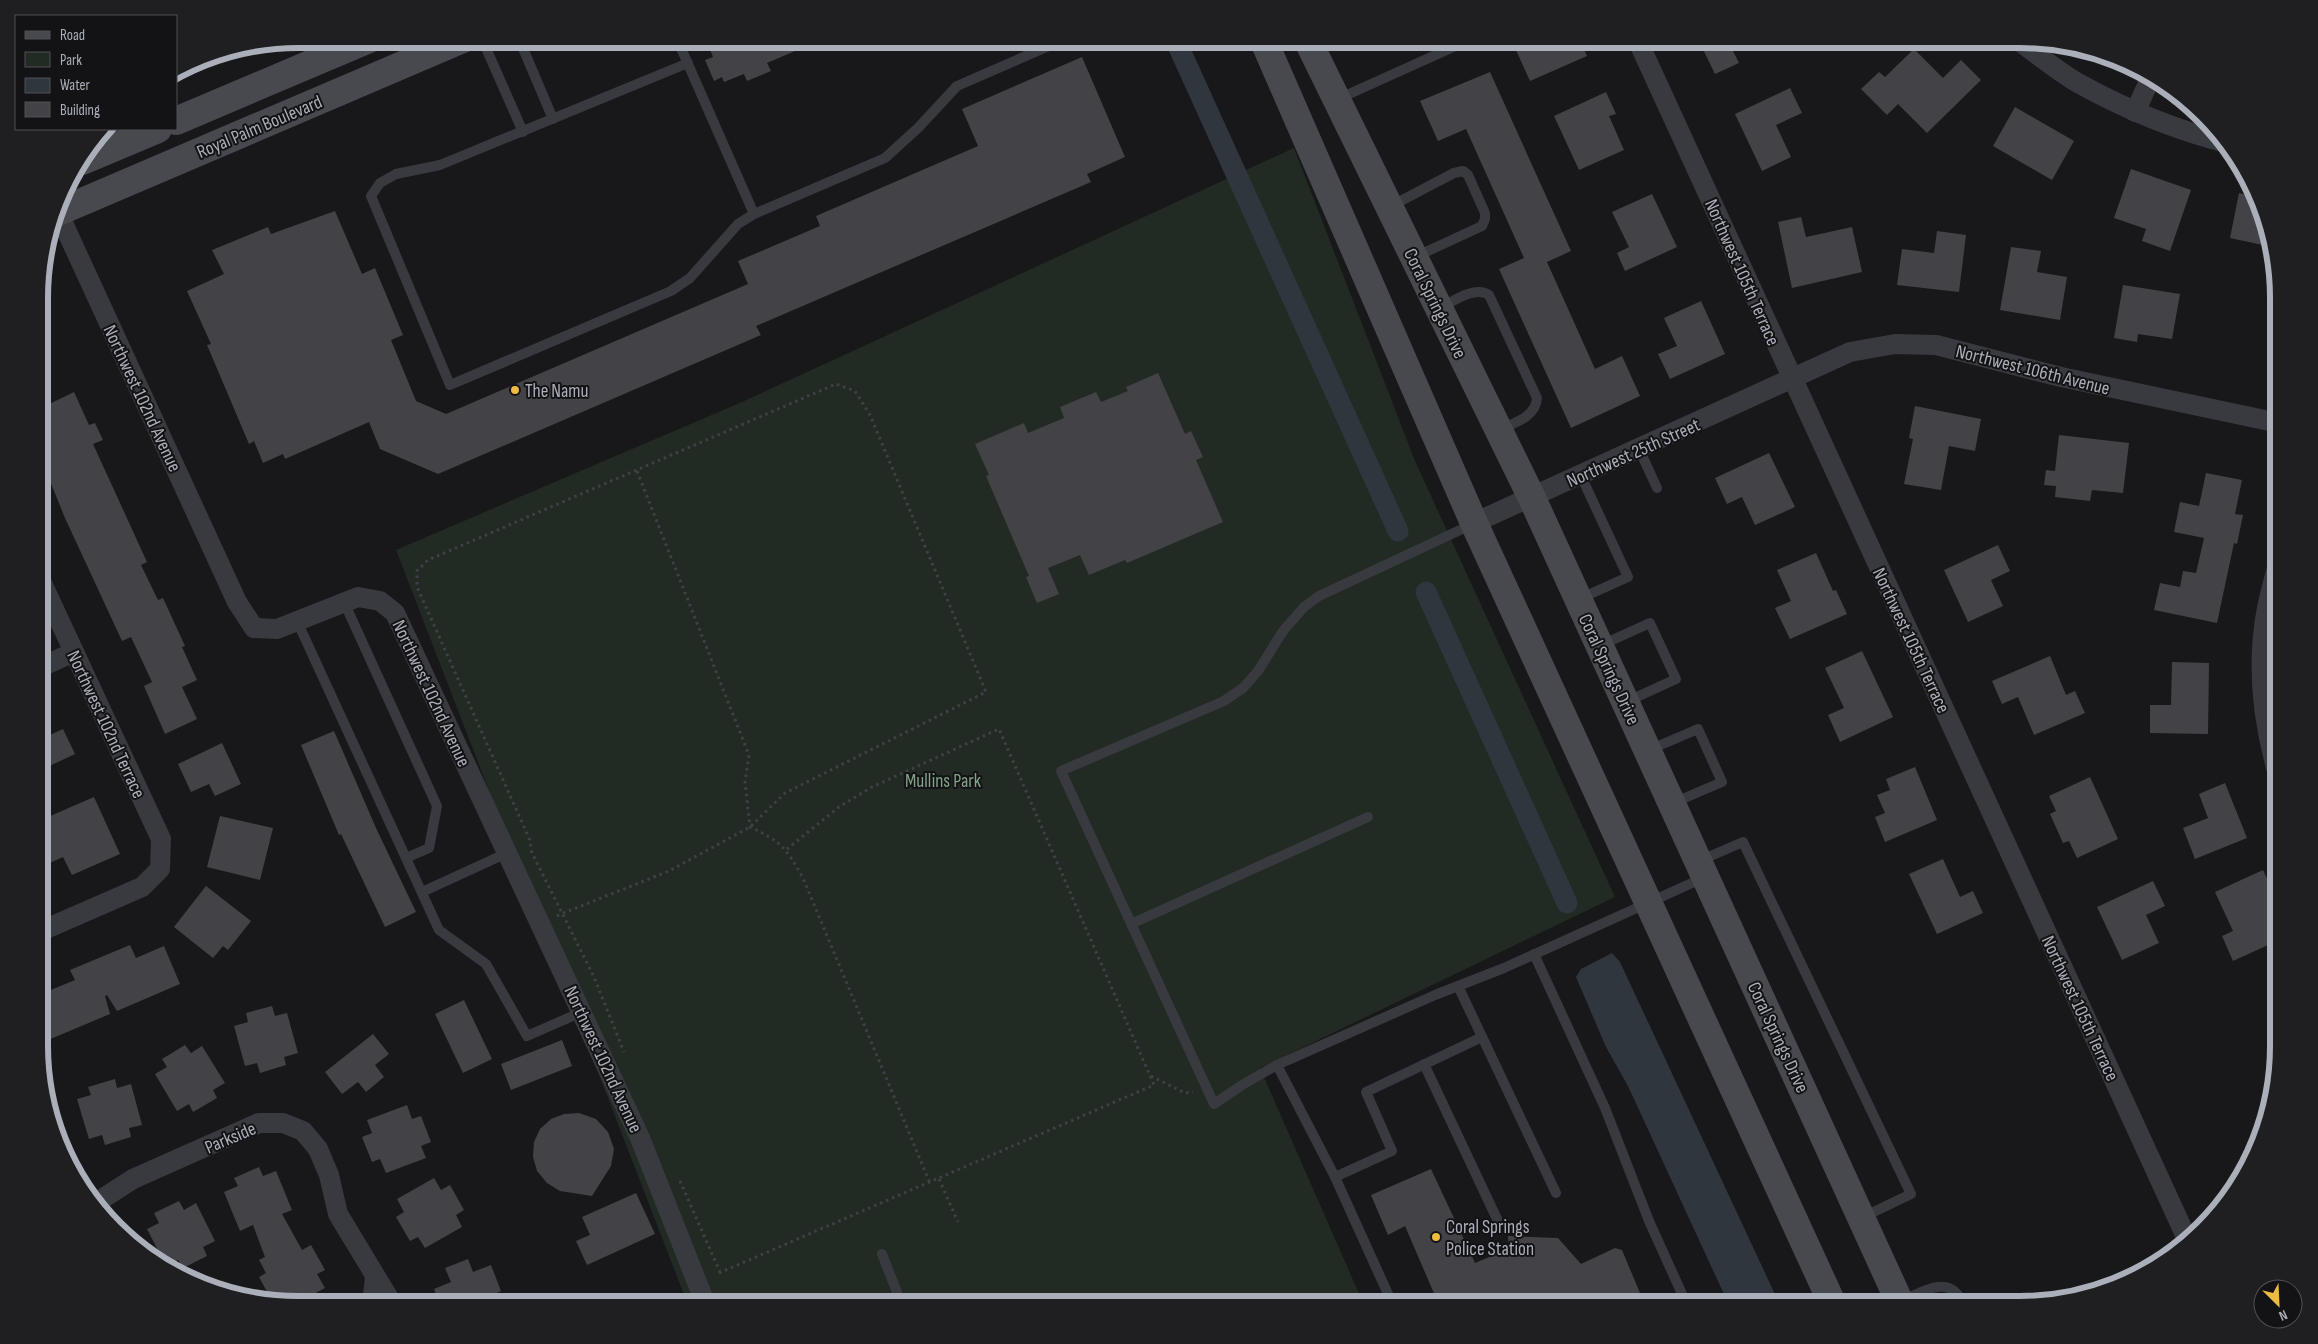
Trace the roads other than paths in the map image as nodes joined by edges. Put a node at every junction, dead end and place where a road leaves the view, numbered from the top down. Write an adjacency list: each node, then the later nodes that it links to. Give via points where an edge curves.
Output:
1 (348, 48): 17 (main road, Royal Palm Boulevard)
2 (441, 48): 23 (main road, Royal Palm Boulevard)
3 (486, 48): 19 (lane)
4 (523, 48): 16 (lane)
5 (682, 48): 12 (lane)
6 (1044, 48): 24 (lane, via 957,86 885,158)
7 (1267, 48): 35 (main road)
8 (1311, 48): 14 (main road, Coral Springs Drive)
9 (1451, 48): 14 (lane)
10 (1641, 48): 28 (street, Northwest 105th Terrace)
11 (2029, 48): 15 (street, via 2077,82)
12 (688, 63): 16 (lane); 24 (lane)
13 (2148, 83): 15 (street)
14 (1336, 100): 22 (main road, Coral Springs Drive)
15 (2135, 112): 20 (street)
16 (553, 119): 19 (lane)
17 (178, 120)
18 (156, 130): 21 (main road)
19 (524, 132): 24 (lane, via 440,165 396,174 380,183 371,196 450,385 671,291 690,278 738,224)
20 (2214, 140)
21 (91, 157)
22 (1389, 207): 26 (main road, Coral Springs Drive); 26 (lane, via 1454,174 1463,171 1468,175 1484,213 1482,226)
23 (64, 209)
24 (754, 214)
25 (60, 219): 40 (street, Northwest 102nd Avenue, via 237,602 254,628 277,629)
26 (1414, 258): 27 (main road, Coral Springs Drive)
27 (1439, 308): 30 (main road, Coral Springs Drive); 30 (lane, via 1479,291 1489,295 1537,398 1537,405 1531,413)
28 (1792, 380): 29 (street, Northwest 106th Avenue, via 1850,352 1896,344 1936,345 2061,377); 31 (street, Northwest 25th Street); 67 (street, Northwest 105th Terrace)
29 (2270, 422)
30 (1499, 430): 34 (main road, Coral Springs Drive)
31 (1639, 449): 32 (street, Northwest 25th Street); 33 (lane)
32 (1581, 476): 34 (street, Northwest 25th Street); 38 (lane, via 1628,577)
33 (1657, 488)
34 (1532, 498): 35 (street, Northwest 25th Street); 38 (main road, Coral Springs Drive)
35 (1474, 524): 53 (main road); 54 (lane, via 1319,596 1304,607 1283,631 1258,671 1243,688 1224,701 1061,771)
36 (48, 596): 42 (street, Northwest 102nd Terrace)
37 (2270, 598): 45 (street, via 2262,676)
38 (1578, 600): 41 (main road, Coral Springs Drive)
39 (344, 602): 40 (street, Northwest 102nd Avenue); 49 (street, Northwest 102nd Avenue, via 358,597 380,600 394,613); 50 (lane, via 437,806 429,848)
40 (297, 621): 50 (lane)
41 (1599, 646): 44 (main road, Coral Springs Drive); 44 (lane, via 1650,623 1676,679)
42 (74, 652): 43 (street); 55 (street, Northwest 102nd Terrace, via 161,839 160,869 142,887)
43 (48, 664)
44 (1625, 702): 46 (main road, Coral Springs Drive)
45 (2270, 746)
46 (1647, 750): 47 (main road, Coral Springs Drive); 47 (lane, via 1698,729 1702,737 1722,782)
47 (1672, 804): 51 (main road, Coral Springs Drive)
48 (1368, 817): 54 (lane)
49 (507, 853): 52 (lane); 58 (street, Northwest 102nd Avenue)
50 (406, 858): 52 (lane)
51 (1702, 869): 53 (lane); 65 (main road, Coral Springs Drive); 65 (lane, via 1743,842 1911,1194)
52 (422, 892): 58 (lane, via 439,930 486,964 527,1036)
53 (1648, 903): 56 (lane); 76 (main road)
54 (1131, 924): 61 (lane, via 1214,1104)
55 (48, 928)
56 (1534, 954): 57 (lane); 75 (lane, via 1605,1108 1649,1221)
57 (1458, 986): 59 (lane); 61 (lane)
58 (582, 1012): 72 (street, Northwest 102nd Avenue, via 640,1138)
59 (1482, 1037): 60 (lane); 63 (lane)
60 (1424, 1064): 62 (lane, via 1366,1092 1392,1151); 66 (lane)
61 (1277, 1065): 62 (lane)
62 (1335, 1177): 74 (lane)
63 (1556, 1193)
64 (100, 1200): 69 (street, Parkside, via 134,1179 259,1123 284,1123 303,1131 318,1149 329,1175 338,1214)
65 (1861, 1218): 77 (main road, Coral Springs Drive)
66 (1497, 1219)
67 (2185, 1235)
68 (882, 1254): 73 (lane)
69 (375, 1277): 70 (street); 71 (street, Parkside)
70 (373, 1296)
71 (387, 1296)
72 (702, 1296)
73 (898, 1296)
74 (1389, 1296)
75 (1683, 1296)
76 (1830, 1296)
77 (1897, 1296)
78 (1915, 1296): 79 (lane, via 1946,1286)
79 (1960, 1296)

